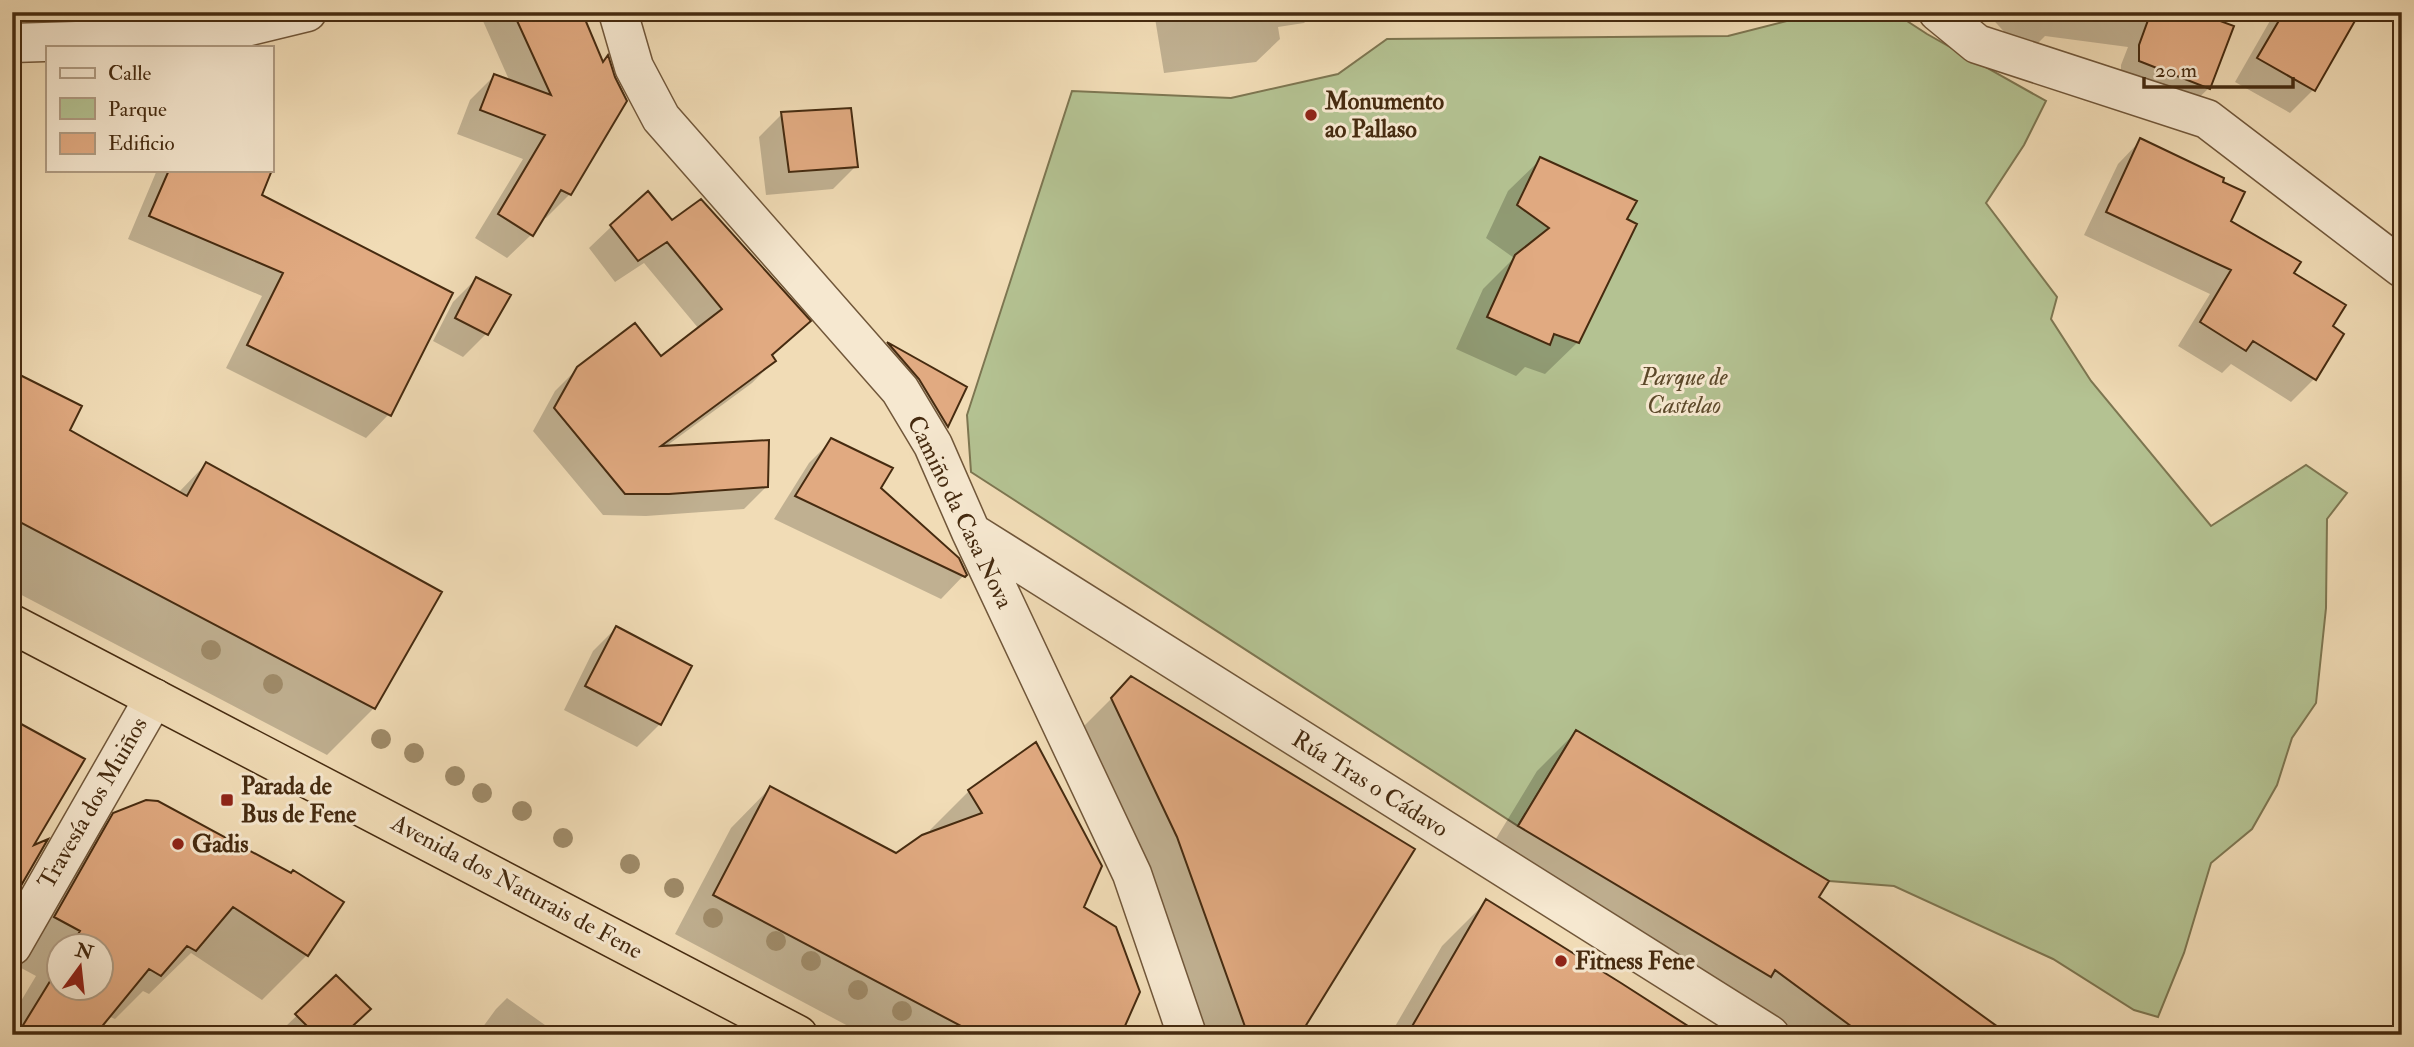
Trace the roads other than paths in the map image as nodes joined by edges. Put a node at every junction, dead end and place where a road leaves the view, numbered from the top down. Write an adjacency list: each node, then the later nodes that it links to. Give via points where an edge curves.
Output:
1 (307, 12): 4 (street, via 205,37)
2 (618, 12): 6 (street, Camiño da Casa Nova, via 634,67 661,118 900,390 933,445)
3 (1938, 12): 5 (street, via 1978,44 2207,119)
4 (12, 43)
5 (2402, 268)
6 (971, 533): 11 (street, Camiño da Casa Nova, via 1132,874); 12 (street, Rúa Tras o Cádavo)
7 (12, 624): 8 (highway, Avenida dos Naturais de Fene)
8 (154, 698): 9 (street, Travesía dos Muiños); 10 (highway, Avenida dos Naturais de Fene)
9 (12, 946)
10 (798, 1035)
11 (1187, 1035)
12 (1770, 1035)

